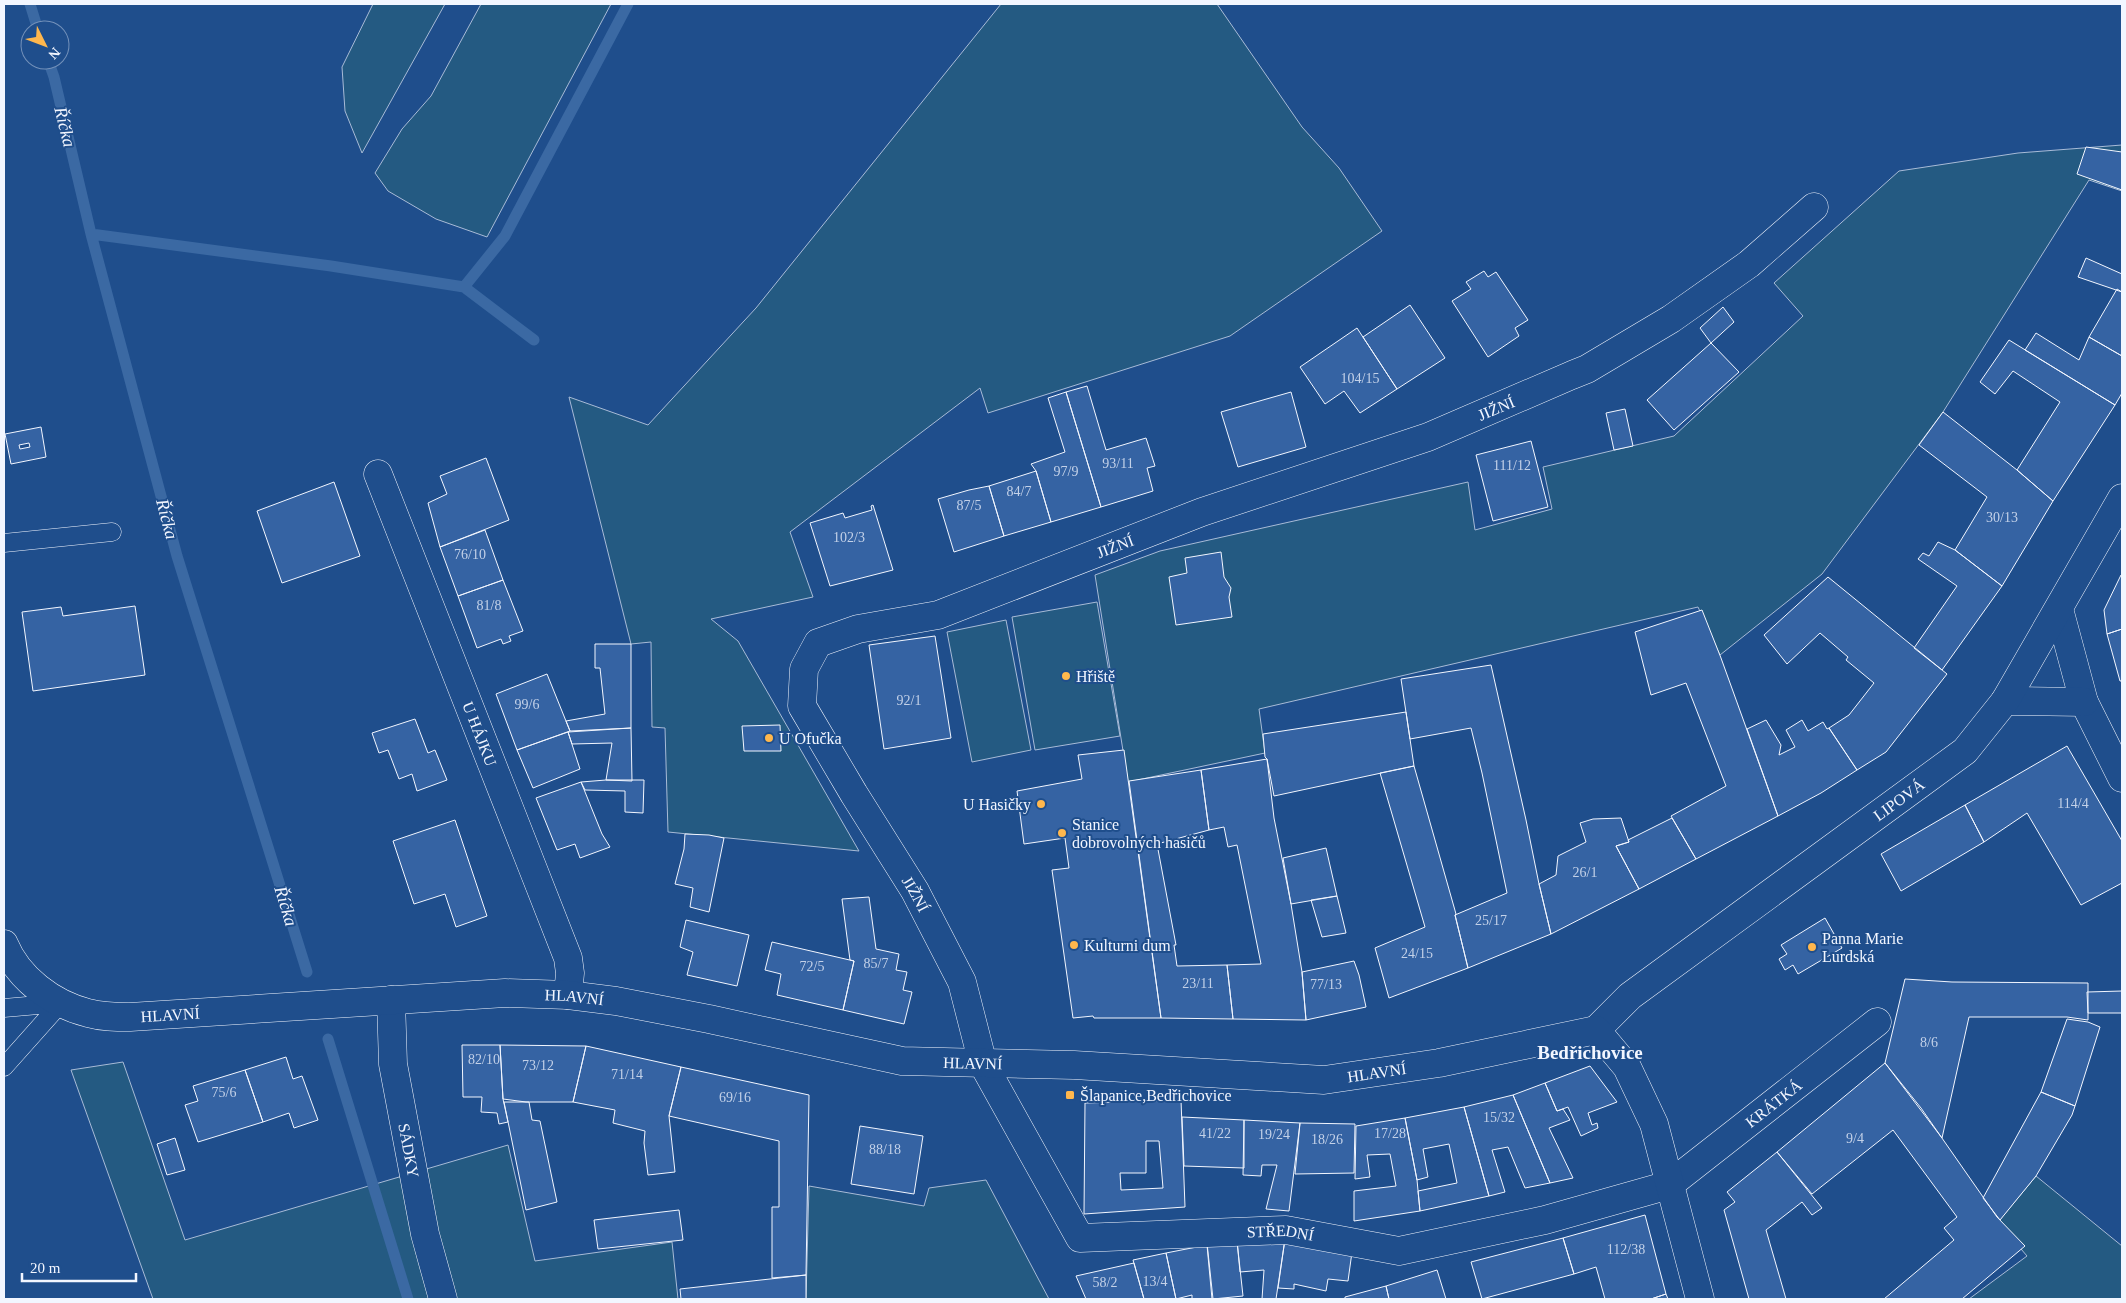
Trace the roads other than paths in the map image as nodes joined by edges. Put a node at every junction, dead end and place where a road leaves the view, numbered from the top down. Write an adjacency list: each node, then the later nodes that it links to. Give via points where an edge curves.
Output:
1 (1814, 207): 17 (street, JIŽNÍ, via 1749,264 1671,319 1587,369 1428,438 1202,512 938,615 858,629 818,643 804,669 802,706 915,891 962,982)
2 (378, 474): 11 (street, U HÁJKU, via 568,958)
3 (2122, 498): 6 (street, LIPOVÁ)
4 (112, 532): 5 (lane)
5 (4, 543)
6 (2059, 609): 7 (street, LIPOVÁ); 8 (street)
7 (2005, 701): 8 (street); 16 (street, LIPOVÁ, via 1965,751 1630,996)
8 (2084, 702): 9 (street)
9 (2122, 778)
10 (4, 944): 13 (street, HLAVNÍ, via 22,972)
11 (568, 995): 12 (street, HLAVNÍ, via 505,993); 17 (street, HLAVNÍ, via 708,1019 902,1061)
12 (391, 1000): 13 (street, HLAVNÍ, via 130,1018 89,1014); 20 (street, SÁDKY, via 393,1064 425,1234)
13 (61, 1003): 14 (lane); 18 (lane)
14 (4, 1008)
15 (1877, 1022): 19 (street, KRÁTKÁ)
16 (1596, 1030): 17 (street, HLAVNÍ, via 1438,1063 1324,1080 1087,1066); 19 (street, via 1627,1067 1654,1124)
17 (983, 1064): 19 (street, STŘEDNÍ, via 1080,1238 1286,1230 1398,1251 1545,1220)
18 (4, 1067)
19 (1669, 1184): 21 (street)
20 (443, 1299)
21 (1700, 1299)

